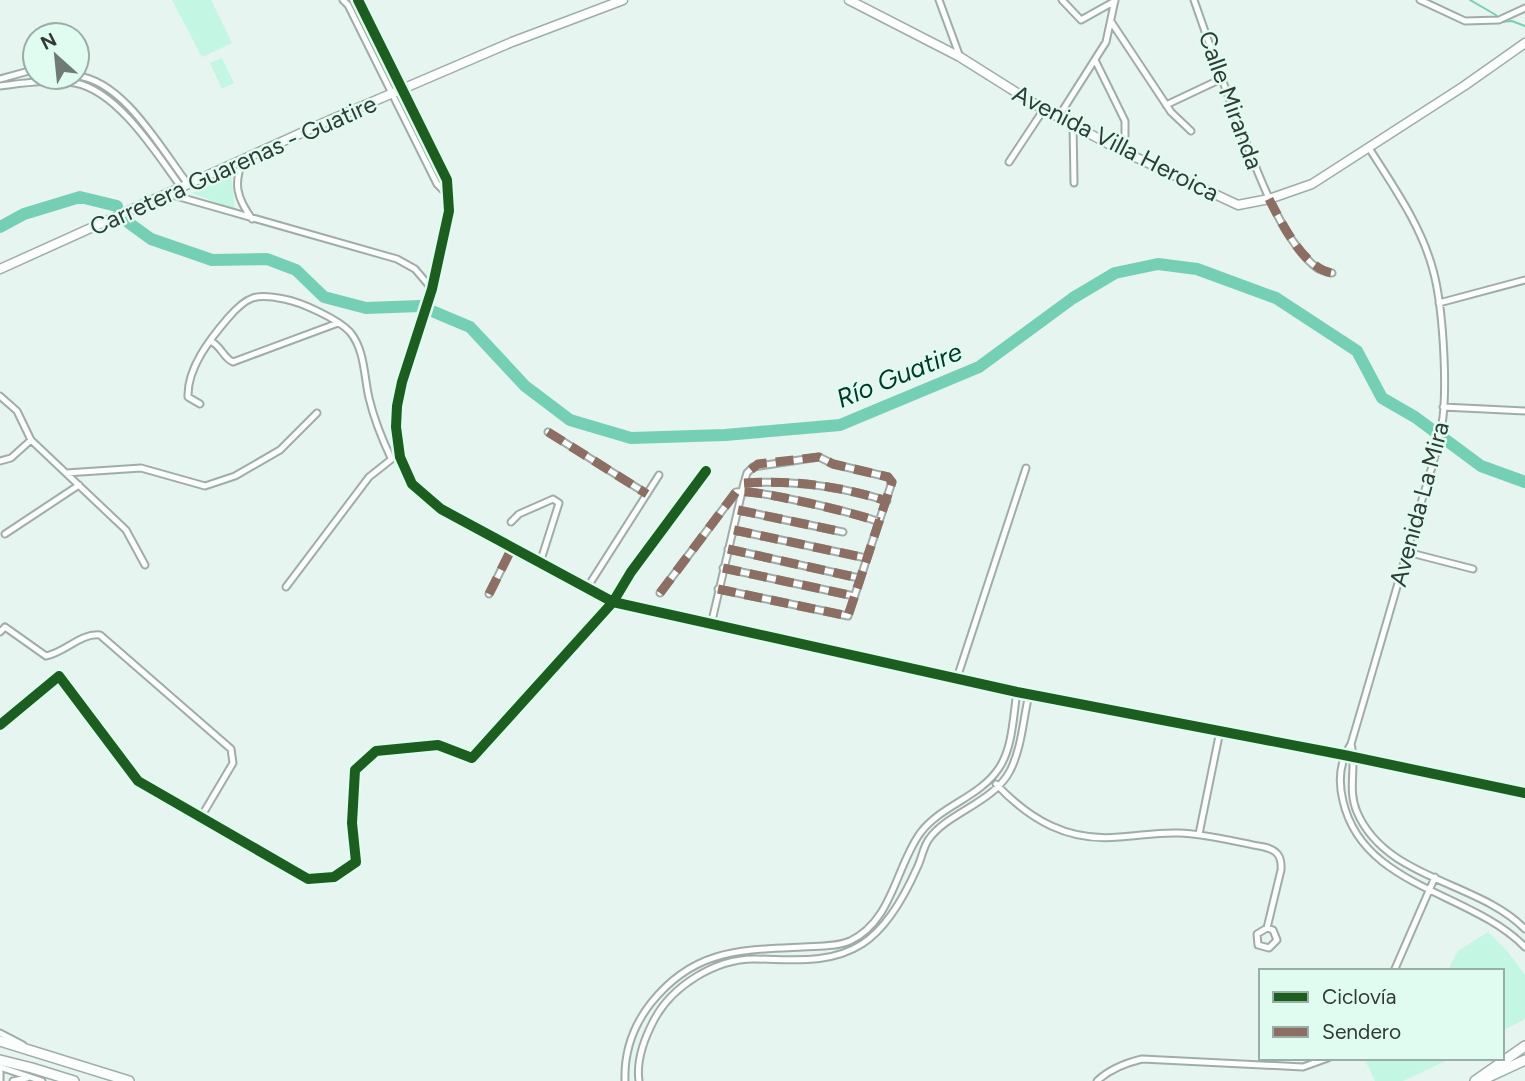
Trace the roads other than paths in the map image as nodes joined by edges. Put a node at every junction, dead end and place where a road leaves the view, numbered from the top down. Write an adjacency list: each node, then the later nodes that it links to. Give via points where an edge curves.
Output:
1 (343, 0): 21 (street)
2 (358, 0): 20 (street)
3 (623, 0): 20 (main road, Carretera Guarenas - Guatire)
4 (849, 0): 13 (main road, Avenida Villa Heroica)
5 (939, 0): 13 (street)
6 (1062, 0): 9 (street, via 1081,20)
7 (1194, 0): 18 (street, Calle Miranda)
8 (1420, 0): 10 (street, via 1465,21 1499,20)
9 (1115, 1): 11 (street)
10 (1525, 8)
11 (1111, 23): 14 (street); 22 (street)
12 (1525, 43): 27 (main road, Avenida Villa Heroica)
13 (960, 57): 23 (main road, Avenida Villa Heroica)
14 (1095, 60): 24 (street); 28 (street, via 1125,121 1125,136)
15 (21, 73): 17 (street)
16 (91, 78): 32 (street, via 130,107)
17 (0, 79)
18 (1221, 79): 22 (street); 35 (street, Calle Miranda)
19 (0, 86): 32 (street, via 48,81 77,83 98,91)
20 (403, 90): 21 (main road, Carretera Guarenas - Guatire); 34 (street, via 447,180)
21 (393, 94): 29 (main road, Carretera Guarenas - Guatire); 34 (street, via 437,184)
22 (1166, 105): 26 (street)
23 (1044, 109): 24 (main road, Avenida Villa Heroica); 30 (street)
24 (1059, 116): 25 (main road, Avenida Villa Heroica)
25 (1073, 124): 28 (main road, Avenida Villa Heroica); 31 (street)
26 (1191, 131)
27 (1369, 148): 35 (main road, Avenida Villa Heroica, via 1312,184); 41 (street, Avenida La Mira, via 1424,242)
28 (1118, 149): 35 (main road, Avenida Villa Heroica, via 1238,205)
29 (243, 160): 32 (main road, Carretera Guarenas - Guatire); 36 (street, via 236,187)
30 (1009, 162)
31 (1074, 183)
32 (184, 186): 33 (main road, Carretera Guarenas - Guatire)
33 (164, 195): 36 (street); 37 (main road, Carretera Guarenas - Guatire)
34 (448, 195): 40 (street, via 449,211)
35 (1269, 199): 38 (street, Calle Miranda, via 1287,233 1316,268)
36 (252, 219): 40 (street, via 397,259 415,269)
37 (0, 269)
38 (1332, 273)
39 (1525, 280): 41 (street)
40 (432, 289): 51 (street, via 397,407)
41 (1439, 303): 46 (street, Avenida La Mira)
42 (338, 323): 43 (street, via 233,362); 43 (street, via 298,302 262,295 243,303); 52 (street, via 358,346 377,427)
43 (210, 341): 45 (street, via 188,392 193,402)
44 (0, 396): 50 (street, via 17,411)
45 (200, 404)
46 (1443, 407): 47 (street); 71 (street, Avenida La Mira)
47 (1525, 411)
48 (317, 413): 56 (street, via 280,450 235,476 205,486 141,468)
49 (548, 432): 61 (street)
50 (31, 440): 53 (street, via 11,458); 56 (street)
51 (400, 457): 52 (street); 69 (street, via 412,484 441,509)
52 (391, 458): 78 (street, via 369,477)
53 (0, 461)
54 (1026, 468): 87 (street)
55 (706, 471): 84 (street)
56 (66, 473): 59 (street)
57 (659, 475): 61 (street)
58 (744, 483): 60 (street); 62 (street, via 806,483); 62 (street, via 747,473 758,464 819,457 888,477 892,482)
59 (79, 485): 68 (street); 74 (street, via 126,530)
60 (742, 491): 63 (street); 65 (street); 81 (street, via 730,498)
61 (648, 494): 79 (street)
62 (887, 501): 65 (street)
63 (738, 510): 66 (street); 67 (street)
64 (511, 522): 73 (street, via 553,499 559,503)
65 (879, 522): 72 (street)
66 (734, 530): 70 (street); 72 (street)
67 (843, 532)
68 (5, 534)
69 (512, 548): 73 (street); 82 (street)
70 (728, 548): 75 (street); 77 (street)
71 (1407, 552): 76 (street); 92 (street, Avenida La Mira)
72 (866, 558): 77 (street)
73 (540, 563): 79 (street)
74 (145, 565)
75 (723, 568): 80 (street); 83 (street)
76 (1473, 569)
77 (859, 579): 83 (street)
78 (286, 587)
79 (587, 588): 84 (street)
80 (718, 589): 83 (street, via 848,616); 85 (street)
81 (660, 593)
82 (489, 594)
83 (854, 596)
84 (613, 602): 85 (street); 98 (street, via 472,758 438,745 376,751 355,769 352,823 356,862 334,877 308,879)
85 (711, 625): 87 (street)
86 (0, 632): 98 (street, via 5,627 46,656 89,634 100,635 231,749 233,763)
87 (957, 678): 88 (street)
88 (1017, 692): 89 (street); 95 (street, via 1008,746)
89 (1029, 694): 91 (street); 96 (street, via 1020,745)
90 (0, 725): 98 (street, via 59,676 138,781)
91 (1220, 731): 93 (street); 99 (street)
92 (1351, 744): 93 (street, Avenida La Mira); 94 (street)
93 (1344, 755): 94 (street); 101 (street, Avenida La Mira, via 1341,795 1357,837 1374,857)
94 (1355, 758): 97 (street); 100 (street, via 1352,795 1367,831 1397,858)
95 (991, 779): 96 (street); 120 (street, via 923,829 885,904 859,936 834,945 737,950 711,957 678,975 654,999 635,1028)
96 (998, 786): 99 (street, via 1035,819 1077,834 1118,838); 121 (street, via 932,835 891,914 872,938 820,959 733,962 681,988 648,1030)
97 (1525, 793)
98 (201, 817)
99 (1199, 834): 102 (street, via 1264,847 1279,855 1282,870)
100 (1435, 877): 101 (street); 103 (street, via 1496,907)
101 (1430, 890): 104 (street, Avenida La Mira, via 1489,920); 105 (street)
102 (1267, 928)
103 (1525, 929)
104 (1525, 947)
105 (1395, 969)
106 (0, 1033): 109 (street)
107 (0, 1041): 109 (highway)
108 (1525, 1046): 123 (highway)
109 (39, 1052): 119 (highway)
110 (0, 1060): 118 (highway)
111 (1322, 1060): 122 (street, via 1303,1067 1142,1059 1107,1072)
112 (1525, 1060): 124 (highway)
113 (0, 1070): 114 (street); 115 (street)
114 (32, 1077): 116 (street); 117 (street)
115 (0, 1081)
116 (13, 1081)
117 (43, 1081)
118 (74, 1081)
119 (129, 1081)
120 (625, 1081)
121 (639, 1081)
122 (1097, 1081)
123 (1475, 1081)
124 (1481, 1081)

